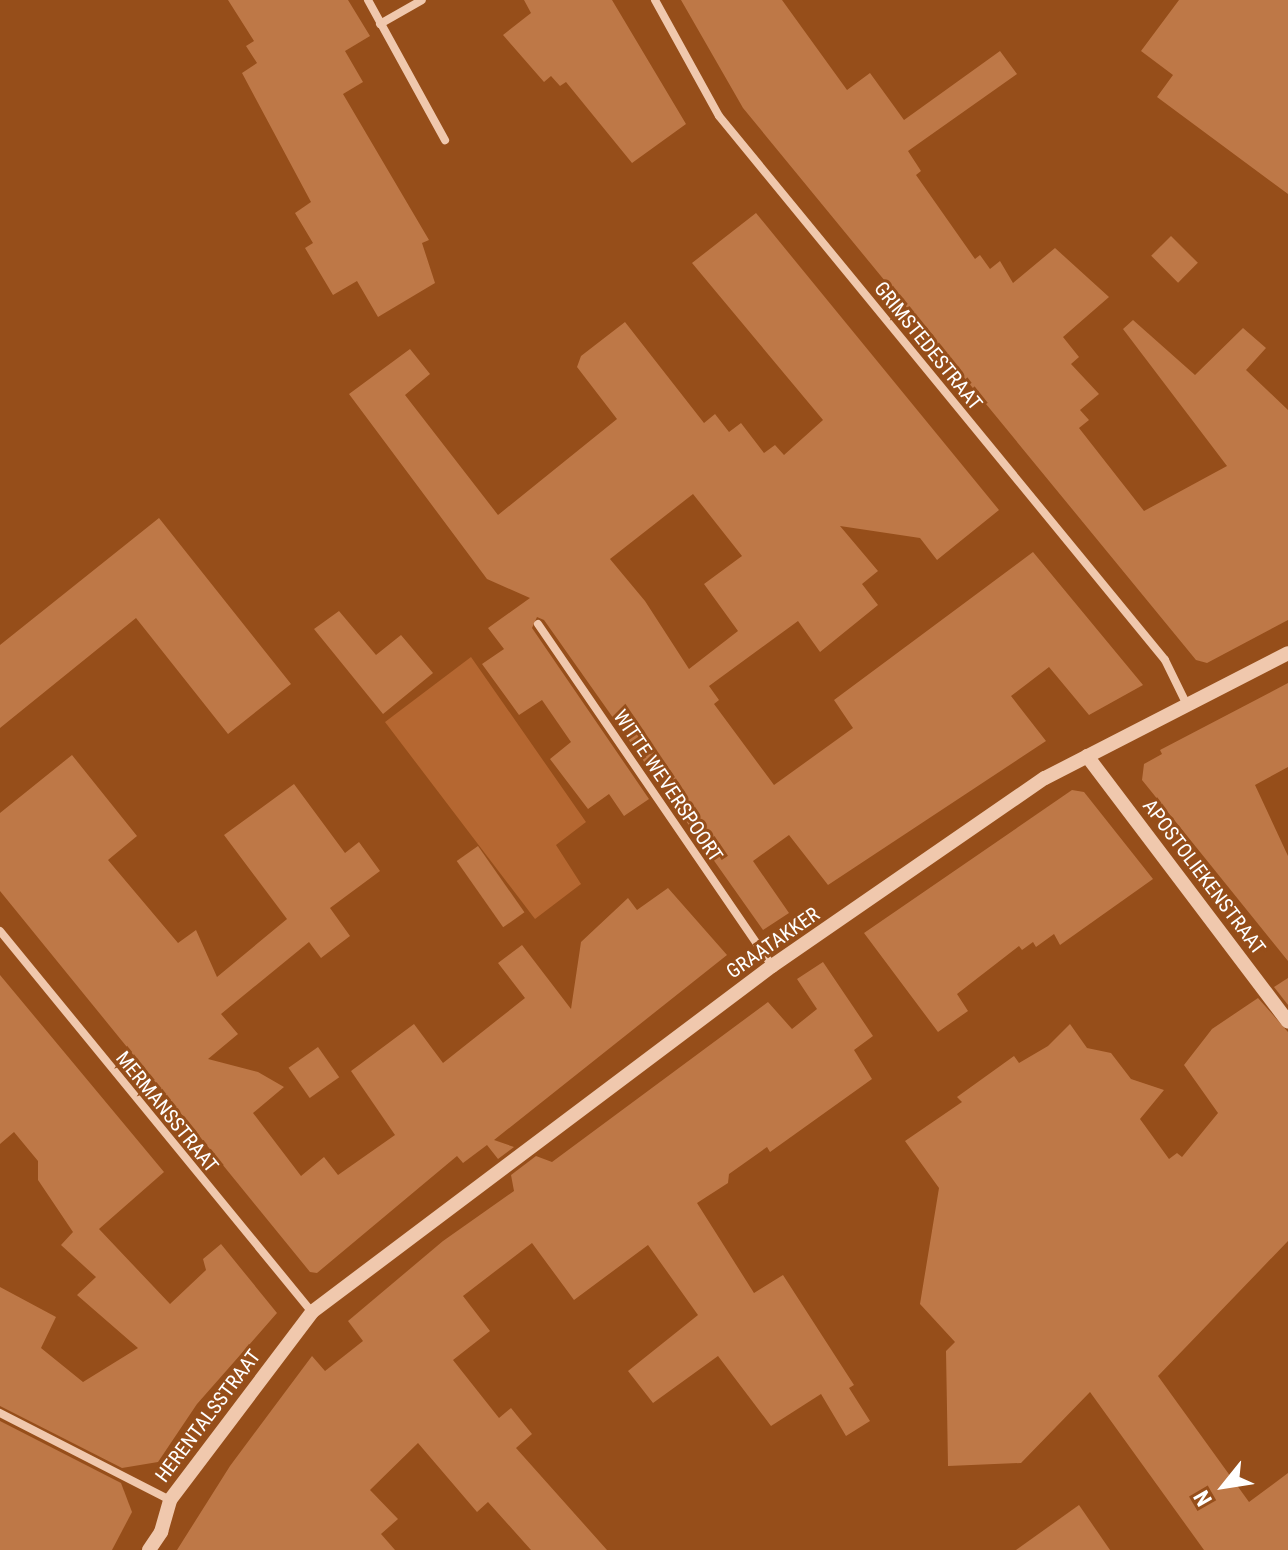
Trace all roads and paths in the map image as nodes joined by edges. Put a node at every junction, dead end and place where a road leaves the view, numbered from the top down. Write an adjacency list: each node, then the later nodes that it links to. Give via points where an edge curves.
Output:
1 (368, 0): 4 (street)
2 (422, 0): 4 (street)
3 (655, 0): 8 (street, GRIMSTEDESTRAAT, via 719,116 1165,660)
4 (380, 24): 5 (street)
5 (445, 140)
6 (538, 624): 11 (street, WITTE WEVERSPOORT)
7 (1288, 653): 8 (street, GRAATAKKER)
8 (1187, 706): 9 (street, GRAATAKKER)
9 (1087, 756): 11 (street, GRAATAKKER, via 1045,778); 12 (street, APOSTOLIEKENSTRAAT)
10 (0, 931): 13 (street, MERMANSSTRAAT)
11 (772, 966): 13 (street, GRAATAKKER)
12 (1288, 1022)
13 (312, 1312): 15 (street, HERENTALSSTRAAT)
14 (0, 1413): 15 (street)
15 (170, 1500): 16 (street, HERENTALSSTRAAT, via 161,1532)
16 (149, 1550)

